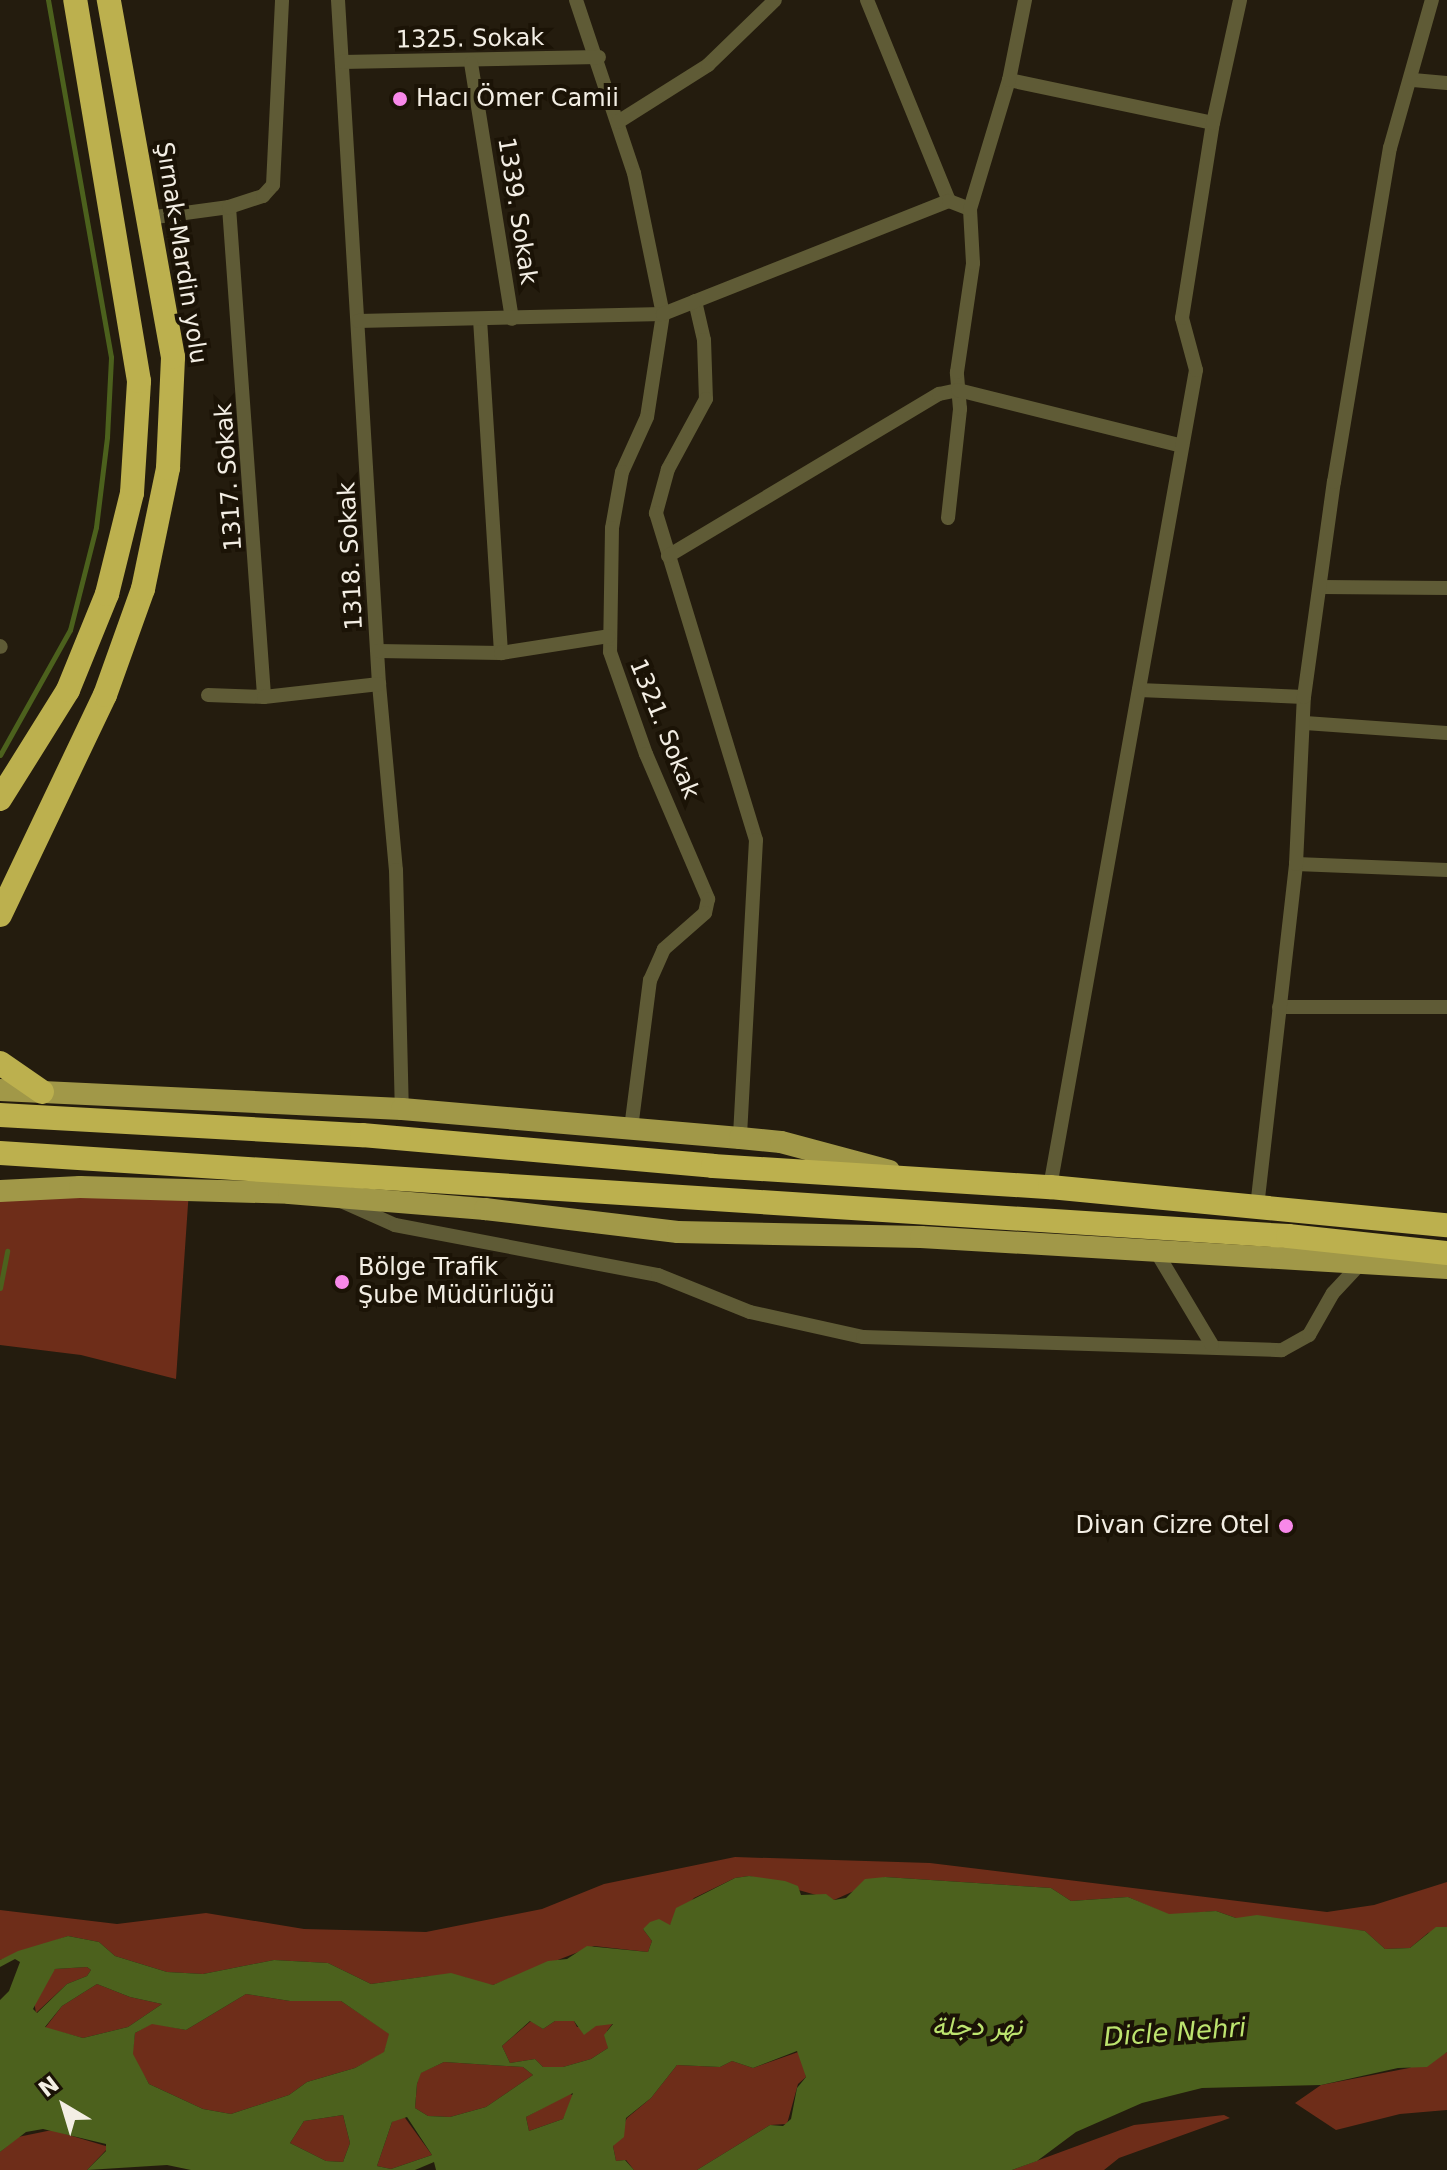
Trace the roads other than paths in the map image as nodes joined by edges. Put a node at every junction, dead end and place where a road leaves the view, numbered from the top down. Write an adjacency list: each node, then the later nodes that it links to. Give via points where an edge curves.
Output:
1 (75, 0): 44 (highway, via 139,381 132,493 107,594 68,690)
2 (109, 0): 22 (highway, Şırnak-Mardin yolu)
3 (282, 0): 20 (street, via 273,185 263,196)
4 (338, 0): 12 (street, 1318. Sokak)
5 (576, 0): 11 (street, 1321. Sokak)
6 (775, 0): 17 (street, via 708,65 665,97)
7 (867, 0): 19 (street)
8 (1025, 0): 14 (street)
9 (1240, 0): 18 (street)
10 (1432, 0): 15 (street)
11 (599, 57): 13 (street, 1325. Sokak); 17 (street, 1321. Sokak)
12 (342, 62): 13 (street, 1325. Sokak); 27 (street, 1318. Sokak)
13 (471, 63): 26 (street, 1339. Sokak)
14 (1009, 80): 18 (street); 21 (street)
15 (1413, 80): 16 (street); 32 (street, via 1390,148)
16 (1447, 83)
17 (618, 122): 24 (street, 1321. Sokak)
18 (1213, 123): 29 (street, via 1182,318 1196,370)
19 (949, 201): 21 (street); 23 (street)
20 (229, 207): 22 (street); 40 (street, 1317. Sokak)
21 (970, 209): 28 (street, via 973,263)
22 (148, 218): 47 (highway, Şırnak-Mardin yolu, via 173,357 165,483 143,589 105,695)
23 (695, 301): 24 (street); 31 (street, via 704,340 706,399 659,497 656,513)
24 (663, 314): 26 (street); 34 (street, 1321. Sokak, via 647,417 622,472 612,528)
25 (480, 319): 26 (street); 27 (street); 36 (street)
26 (512, 319)
27 (358, 321): 35 (street, 1318. Sokak)
28 (958, 390): 29 (street); 30 (street); 31 (street, via 939,394)
29 (1182, 446): 38 (street)
30 (948, 518)
31 (668, 556): 56 (street, via 756,840)
32 (1321, 587): 33 (street); 41 (street)
33 (1447, 588)
34 (609, 636): 36 (street); 55 (street, 1321. Sokak, via 646,754 708,899 705,913 664,949 650,980)
35 (378, 651): 36 (street); 37 (street, 1318. Sokak)
36 (501, 653)
37 (379, 684): 40 (street); 53 (street, 1318. Sokak, via 396,870)
38 (1139, 690): 41 (street); 59 (street)
39 (208, 695): 40 (street)
40 (264, 697)
41 (1304, 697): 42 (street)
42 (1305, 723): 43 (street); 45 (street)
43 (1447, 733)
44 (0, 799)
45 (1296, 864): 46 (street); 48 (street)
46 (1447, 870)
47 (0, 915)
48 (1279, 1007): 49 (street); 62 (street)
49 (1447, 1007)
50 (0, 1063): 52 (highway)
51 (0, 1090): 52 (main road)
52 (42, 1092): 53 (main road)
53 (402, 1109): 55 (main road)
54 (0, 1115): 58 (highway, via 362,1135)
55 (631, 1128): 56 (main road)
56 (740, 1138): 58 (main road, via 781,1142)
57 (0, 1153): 65 (highway, via 1272,1234)
58 (913, 1178): 59 (highway)
59 (1050, 1187): 62 (highway)
60 (0, 1191): 61 (main road, via 80,1187)
61 (333, 1197): 64 (main road, via 678,1232 921,1237); 68 (street, via 395,1225 658,1275 750,1312 843,1336)
62 (1257, 1207): 63 (highway)
63 (1447, 1225)
64 (1157, 1253): 66 (main road); 68 (street)
65 (1447, 1253)
66 (1359, 1265): 67 (main road); 68 (street, via 1333,1293 1309,1335 1282,1350 1226,1352)
67 (1447, 1268)
68 (1212, 1345)

